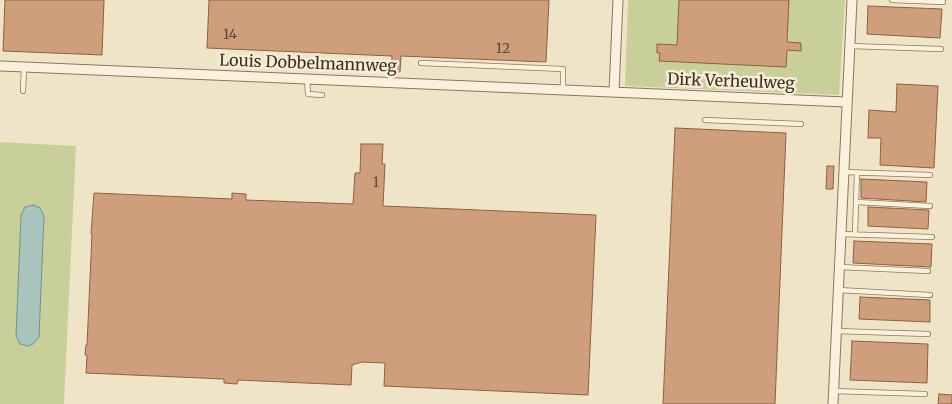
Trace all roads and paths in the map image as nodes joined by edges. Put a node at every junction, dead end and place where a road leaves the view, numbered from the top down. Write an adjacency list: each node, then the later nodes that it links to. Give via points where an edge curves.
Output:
1 (618, 0): 13 (street)
2 (852, 0): 5 (street)
3 (892, 0): 4 (lane)
4 (943, 2)
5 (849, 46): 6 (lane); 15 (street)
6 (941, 49)
7 (421, 64): 11 (lane, via 564,69)
8 (1, 66): 9 (street, Louis Dobbelmannweg)
9 (24, 67): 10 (street, Louis Dobbelmannweg); 12 (lane)
10 (307, 79): 11 (street, Louis Dobbelmannweg); 14 (lane, via 308,94)
11 (563, 90): 13 (street, Louis Dobbelmannweg)
12 (23, 91)
13 (614, 92): 15 (street, Dirk Verheulweg)
14 (322, 95)
15 (846, 102): 18 (street)
16 (705, 120): 17 (lane)
17 (801, 124)
18 (843, 172): 19 (lane); 23 (street)
19 (857, 172): 20 (lane); 21 (lane)
20 (930, 175)
21 (856, 202): 22 (lane); 24 (lane)
22 (930, 206)
23 (840, 234): 24 (lane); 26 (street)
24 (855, 234): 25 (lane)
25 (932, 237)
26 (839, 267): 27 (lane); 28 (street)
27 (928, 271)
28 (838, 290): 29 (lane); 30 (street)
29 (930, 295)
30 (836, 331): 31 (lane); 32 (street)
31 (928, 334)
32 (834, 391): 33 (lane); 34 (street)
33 (925, 394)
34 (833, 404)

